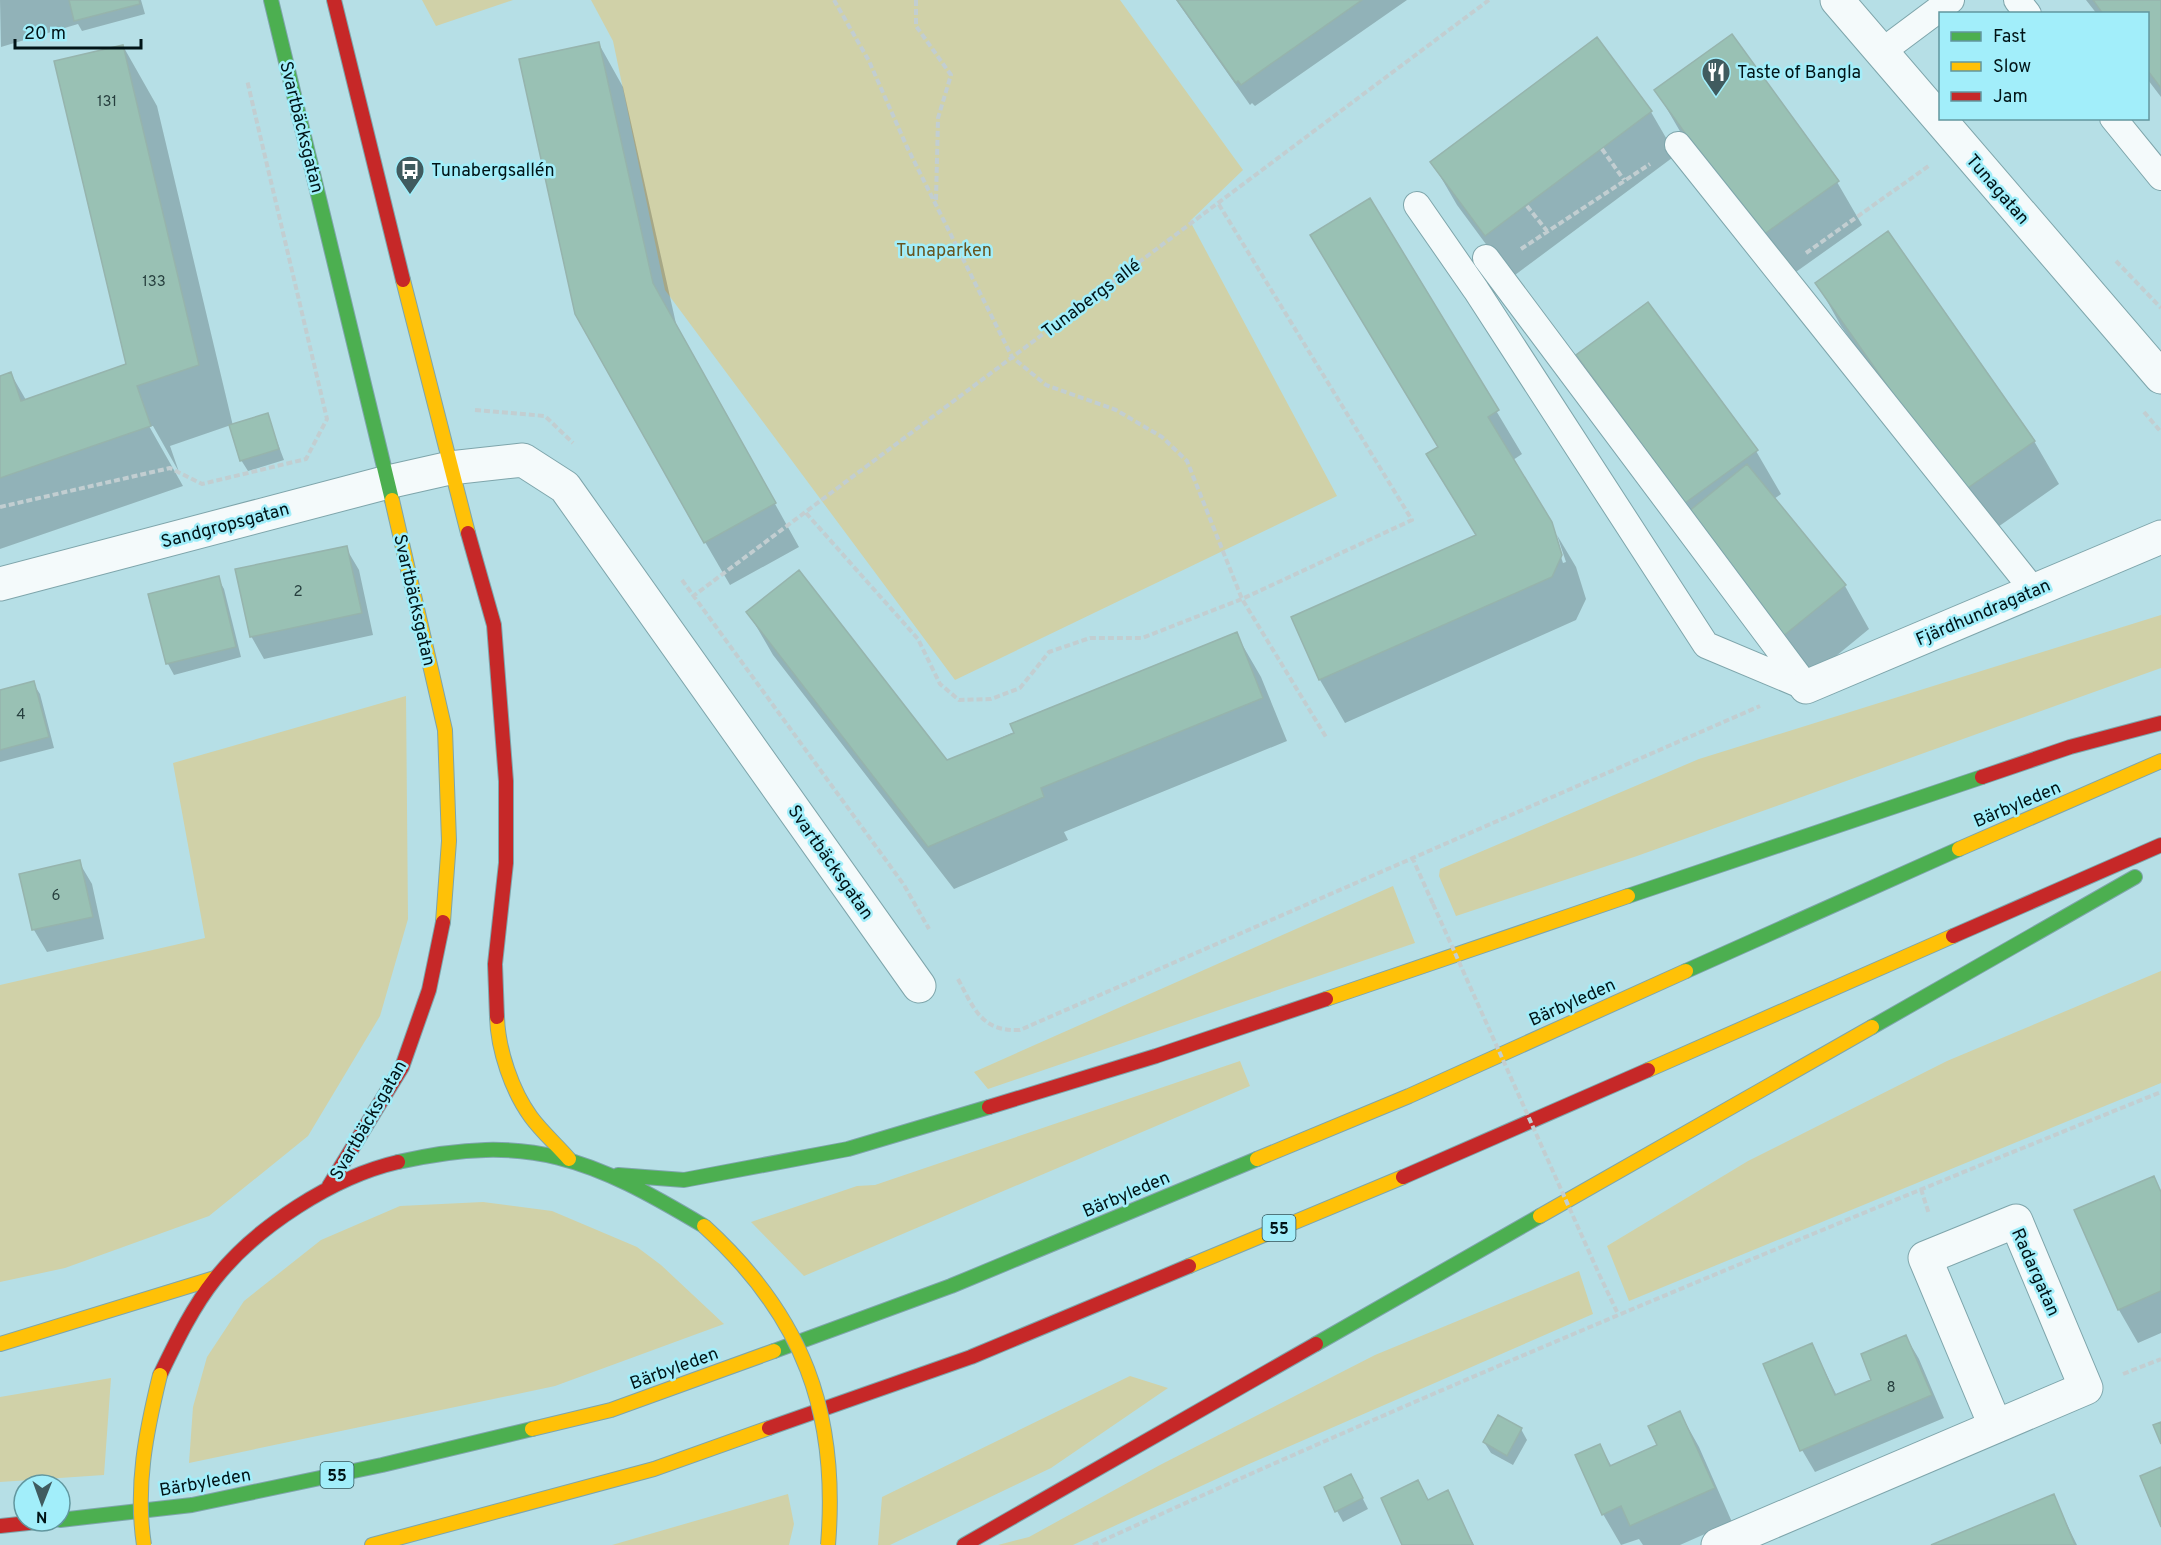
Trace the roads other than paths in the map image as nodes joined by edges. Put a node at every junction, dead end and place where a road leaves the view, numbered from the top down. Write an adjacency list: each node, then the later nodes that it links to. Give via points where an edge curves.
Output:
1 (271, 0): 15 (main road, Svartbäcksgatan)
2 (334, 0): 14 (main road)
3 (1837, 0): 7 (street, Tunagatan)
4 (1951, 0): 7 (lane)
5 (2017, 0): 6 (lane)
6 (2026, 12)
7 (1880, 53): 13 (street, Tunagatan)
8 (2115, 120): 10 (lane)
9 (1678, 145): 18 (lane)
10 (2161, 177)
11 (1417, 205): 19 (lane, via 1706,645)
12 (1490, 262): 19 (lane)
13 (2161, 377)
14 (450, 468): 15 (street, Sandgropsgatan); 24 (street, Svartbäcksgatan, via 524,460 565,487); 25 (main road, via 494,625 506,781 506,863 495,964 497,1030 510,1077 531,1118)
15 (388, 482): 17 (street, Sandgropsgatan); 27 (main road, Svartbäcksgatan, via 445,730 449,841 443,926 429,990 402,1067)
16 (2161, 537): 18 (street, Fjärdhundragatan)
17 (0, 584)
18 (2034, 591): 19 (street, Fjärdhundragatan)
19 (1806, 687)
20 (2161, 723): 26 (main road, via 2070,747 1156,1056 848,1149 684,1180)
21 (2161, 761): 31 (main road, Bärbyleden / 55, via 1376,1109 951,1286 622,1406 382,1465 192,1505)
22 (2161, 846): 33 (main road, 55, via 1433,1164 971,1357 654,1469)
23 (2151, 868): 35 (main road)
24 (919, 986)
25 (569, 1159): 26 (main road); 27 (main road, via 508,1149 446,1151 386,1163)
26 (618, 1175): 34 (main road, bridge, via 704,1226 743,1263 776,1306 802,1354 820,1406 831,1459)
27 (329, 1186): 28 (main road, via 267,1226)
28 (215, 1278): 29 (main road); 32 (main road, bridge, via 184,1324 160,1375 141,1449 140,1525)
29 (0, 1344)
30 (1995, 1425): 30 (street, Radargatan, via 2086,1388 2016,1221 1925,1258); 36 (street, Radargatan)
31 (72, 1519)
32 (144, 1545)
33 (372, 1545)
34 (828, 1545)
35 (964, 1545)
36 (1718, 1545)

